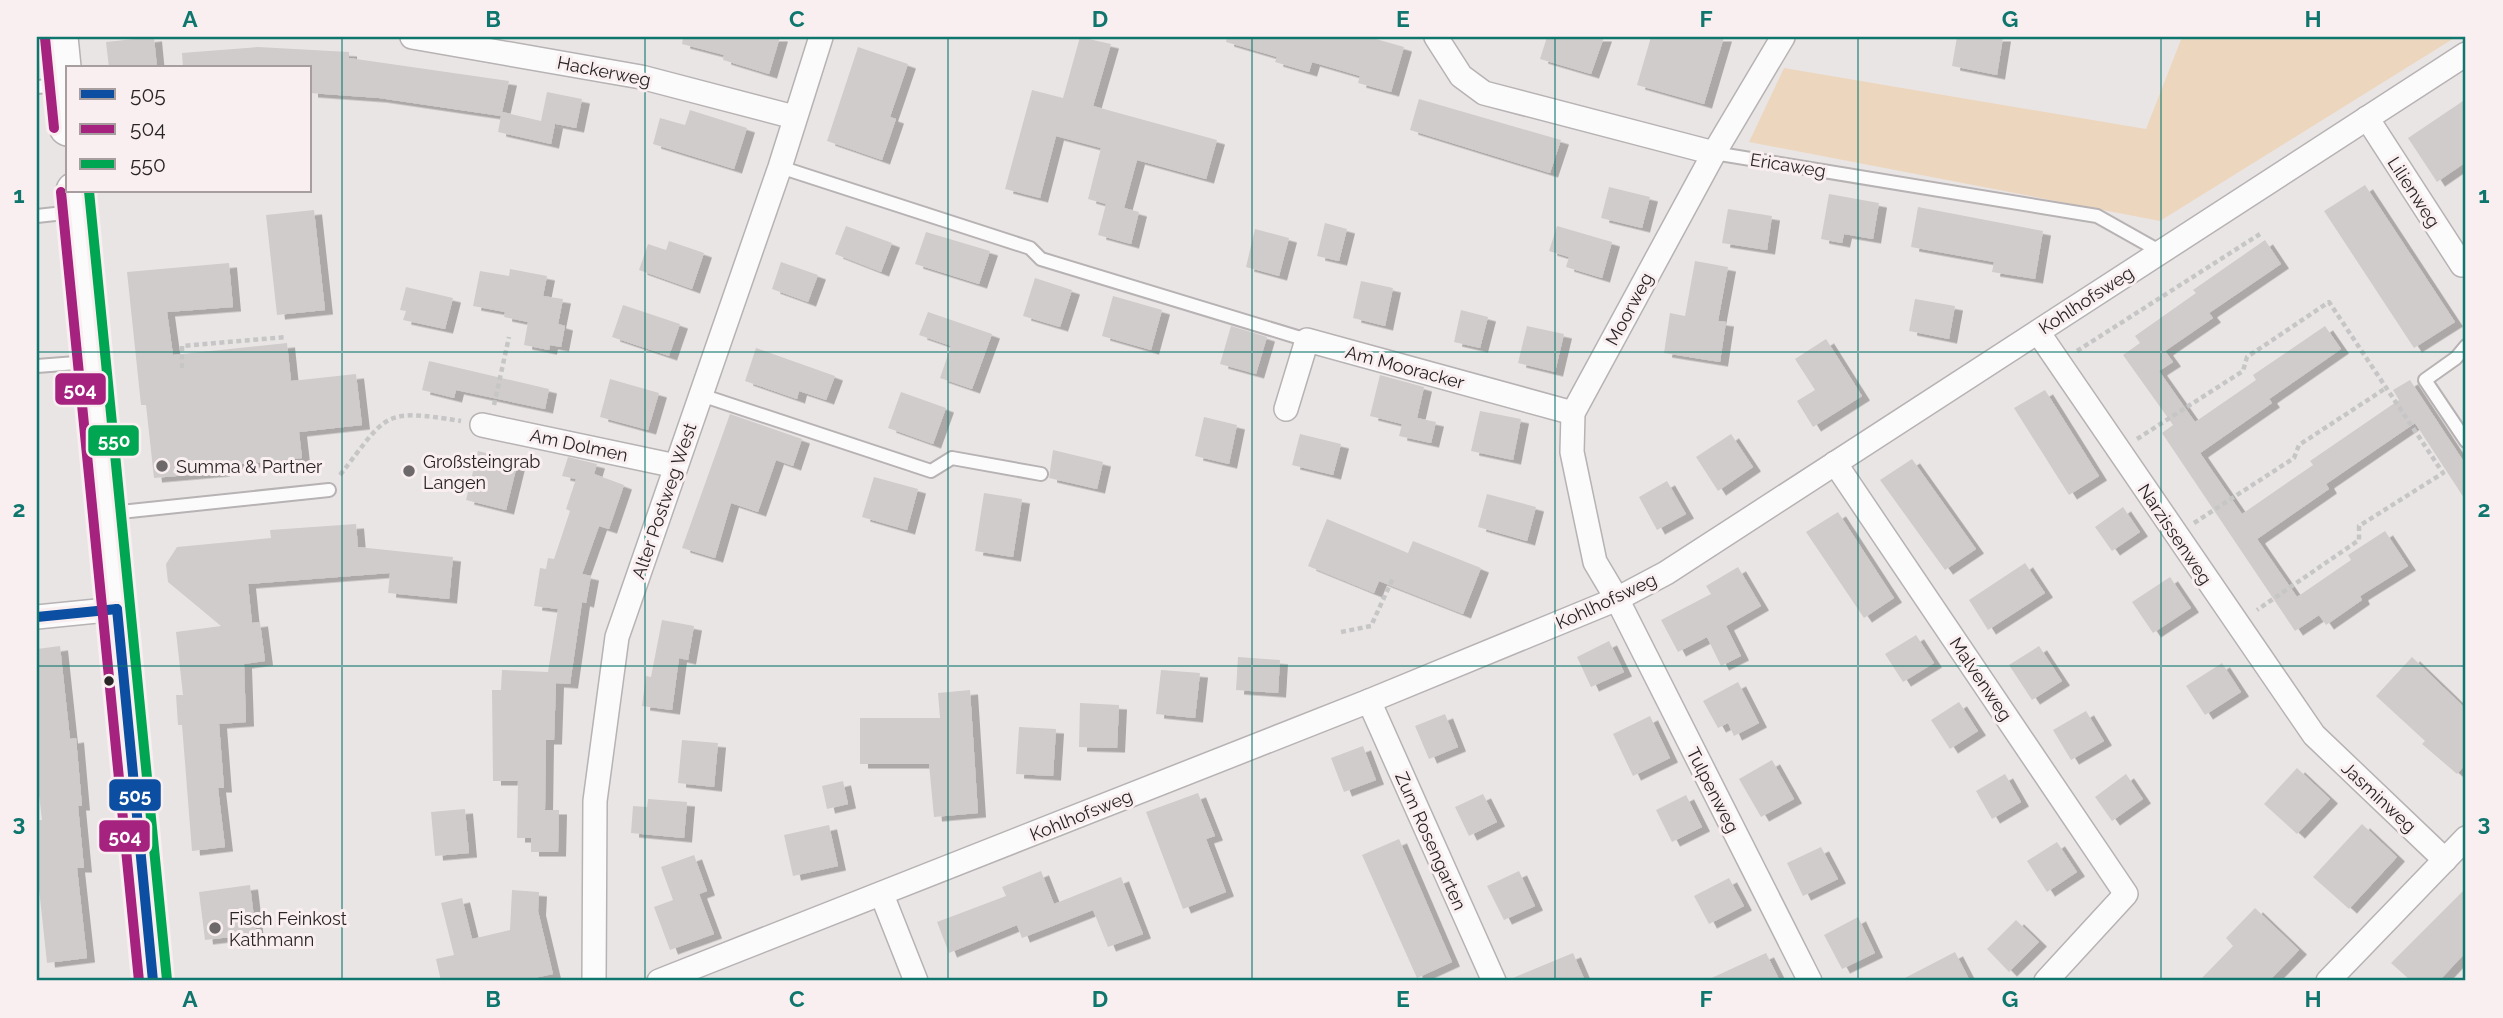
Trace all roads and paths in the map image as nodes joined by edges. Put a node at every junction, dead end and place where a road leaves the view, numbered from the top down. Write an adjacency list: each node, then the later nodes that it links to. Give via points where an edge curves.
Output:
1 (59, 37): 7 (main road)
2 (412, 37): 8 (street, Hackerweg, via 642,77)
3 (821, 37): 8 (street, Alter Postweg West)
4 (1436, 37): 11 (street, Ericaweg, via 1461,76 1485,93)
5 (1783, 37): 11 (street, Moorweg)
6 (2466, 54): 9 (street, Kohlhofsweg)
7 (50, 86): 10 (main road)
8 (794, 117): 12 (street, Alter Postweg West)
9 (2367, 118): 16 (street, Kohlhofsweg); 17 (street, Lilienweg)
10 (66, 122)
11 (1714, 153): 16 (lane, Ericaweg, via 2097,216); 30 (street, Moorweg)
12 (780, 167): 21 (lane, via 1030,248 1041,259); 28 (street, Alter Postweg West)
13 (76, 201): 14 (lane); 23 (main road)
14 (37, 216)
15 (2260, 234): 24 (path)
16 (2161, 252): 18 (street, Kohlhofsweg)
17 (2465, 266)
18 (2038, 332): 24 (street, Narzissenweg); 34 (street, Kohlhofsweg)
19 (286, 337): 26 (path, via 182,346)
20 (509, 337): 31 (path)
21 (1307, 340): 29 (street); 30 (street, Am Mooracker)
22 (2465, 349): 32 (lane, via 2425,380)
23 (92, 362): 25 (lane); 38 (main road)
24 (2059, 362): 33 (street, Narzissenweg)
25 (37, 366)
26 (182, 368)
27 (2386, 388): 33 (path, via 2329,302 2247,357 2243,371); 39 (path, via 2299,445 2294,458); 44 (path, via 2443,473 2359,526 2359,540)
28 (701, 395): 35 (street, Alter Postweg West); 36 (lane, via 931,471 952,458)
29 (1286, 409)
30 (1573, 414): 41 (street, Moorweg, via 1572,452 1595,562)
31 (486, 426): 35 (street, Am Dolmen); 37 (path, via 410,413 392,417 380,424)
32 (2466, 442)
33 (2118, 451): 39 (street, Narzissenweg)
34 (1835, 463): 41 (street, Kohlhofsweg, via 1666,573); 57 (street, Malvenweg, via 2126,894)
35 (676, 466): 52 (street, Alter Postweg West, via 617,637 595,801)
36 (1041, 474)
37 (329, 490): 38 (lane)
38 (108, 513): 42 (main road)
39 (2176, 536): 44 (street, Narzissenweg)
40 (1393, 578): 45 (path, via 1371,626)
41 (1617, 599): 46 (street, Kohlhofsweg); 56 (street, Tulpenweg)
42 (117, 609): 43 (street); 51 (main road)
43 (37, 617)
44 (2236, 625): 47 (street, Narzissenweg)
45 (1341, 632)
46 (1369, 701): 50 (street, Kohlhofsweg); 55 (street, Zum Rosengarten)
47 (2314, 735): 49 (street, Jasminweg)
48 (2466, 838): 49 (street)
49 (2445, 860): 58 (street)
50 (881, 895): 53 (street, Kohlhofsweg); 54 (street)
51 (153, 981)
52 (594, 981)
53 (659, 981)
54 (916, 981)
55 (1494, 981)
56 (1810, 981)
57 (2046, 981)
58 (2328, 981)

